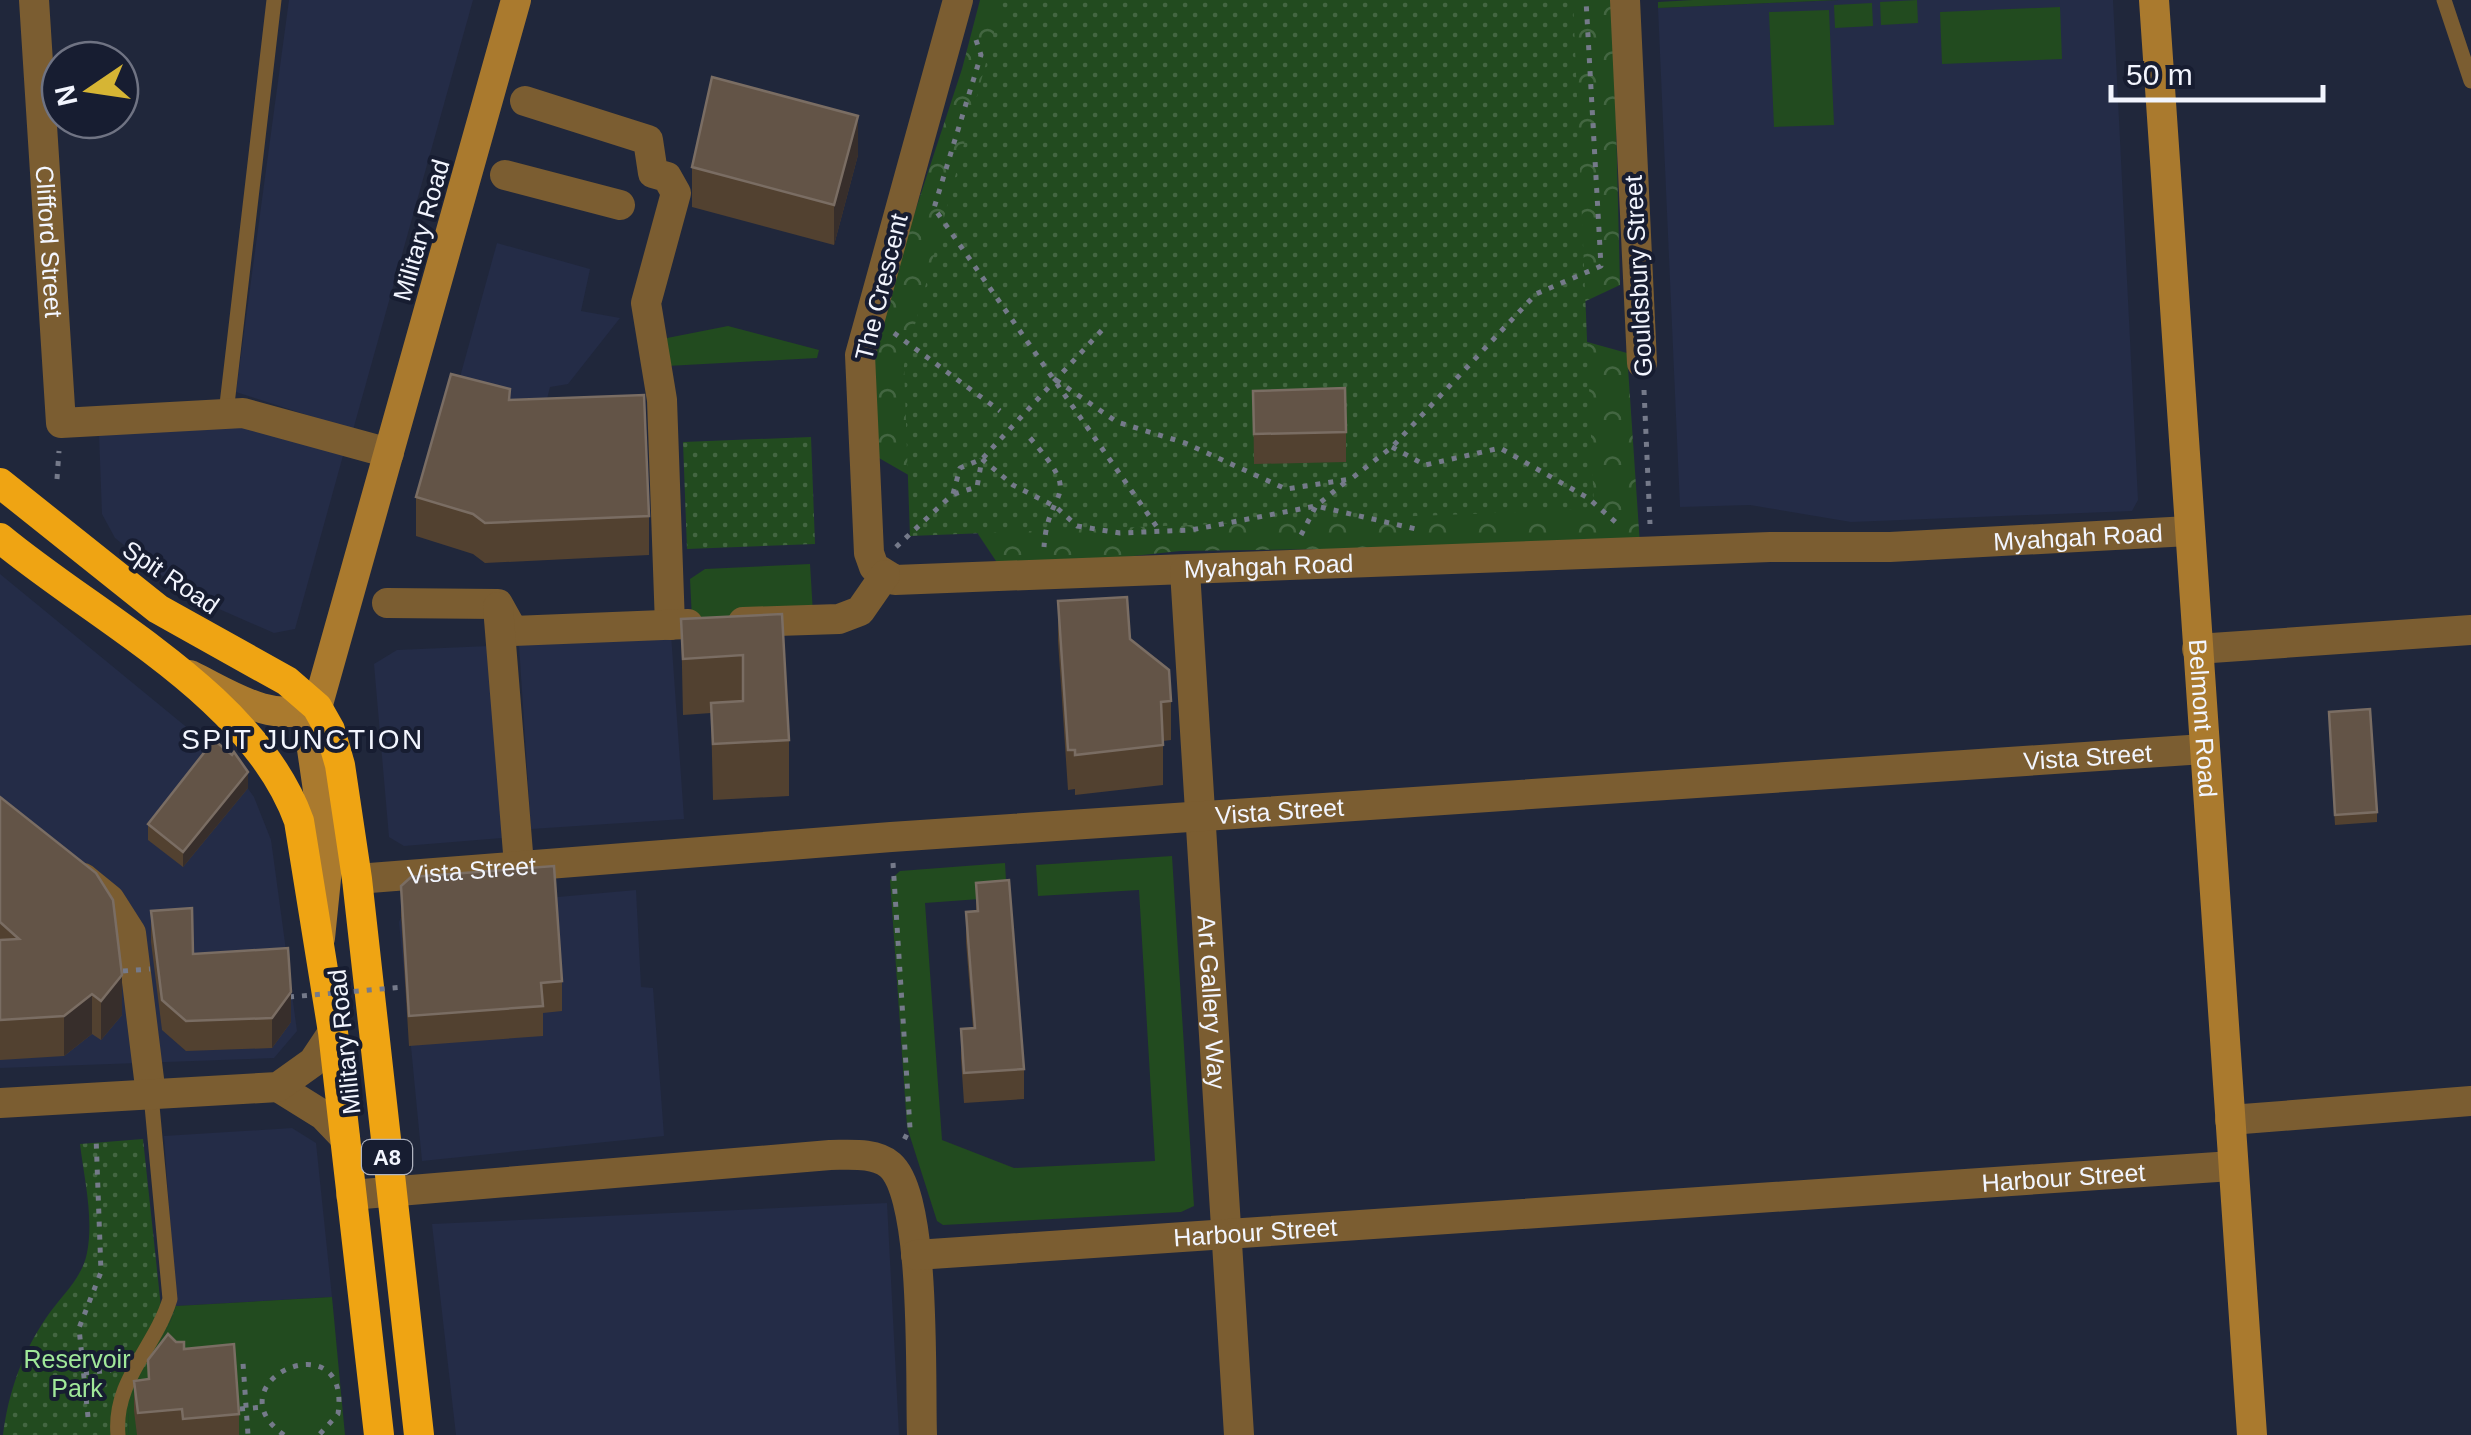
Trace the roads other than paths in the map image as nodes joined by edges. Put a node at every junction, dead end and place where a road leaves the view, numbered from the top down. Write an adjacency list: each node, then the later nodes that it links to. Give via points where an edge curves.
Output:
1 (34, 0): 13 (street, Clifford Street, via 61,422)
2 (274, 0): 13 (lane)
3 (516, 0): 14 (street, Military Road)
4 (958, 0): 18 (street, The Crescent, via 860,355 869,553 874,567)
5 (1625, 0): 12 (street, Gouldsbury Street)
6 (2154, 0): 16 (street, Belmont Road)
7 (2444, 0): 8 (lane)
8 (2471, 82)
9 (525, 101): 22 (street, via 648,140 653,173 667,178 676,193 646,303 660,406)
10 (505, 174): 11 (street)
11 (620, 205)
12 (1642, 363)
13 (226, 413): 14 (street)
14 (389, 453): 26 (street, Military Road)
15 (0, 483): 26 (highway, Spit Road / A8, via 158,609 275,674)
16 (2189, 531): 19 (street, Myahgah Road); 24 (street, Belmont Road)
17 (0, 538): 25 (highway, A8)
18 (889, 562): 19 (street, Myahgah Road, via 905,582); 22 (street, via 860,611 839,619)
19 (1185, 571): 28 (street, Art Gallery Way)
20 (387, 603): 21 (street)
21 (498, 604): 22 (street, via 513,630); 30 (street)
22 (670, 625)
23 (2471, 630): 24 (street)
24 (2196, 648): 27 (street, Belmont Road)
25 (168, 664): 26 (street, via 262,710 284,715); 32 (highway, Military Road / A8, via 268,758 299,822)
26 (317, 707): 31 (highway, Military Road / A8, via 340,765); 32 (street, Military Road, via 312,748 328,859)
27 (2204, 749): 28 (street, Vista Street); 38 (street, Belmont Road)
28 (1200, 818): 30 (street, Vista Street); 43 (street, Art Gallery Way)
29 (55, 855): 35 (street, via 110,900 132,934)
30 (519, 864): 31 (street, Vista Street)
31 (357, 878): 41 (highway, Military Road / A8)
32 (320, 940): 33 (highway, Military Road / A8)
33 (333, 1032): 34 (street, via 313,1062); 39 (highway, Military Road / A8)
34 (278, 1087): 35 (street); 39 (street, via 324,1115)
35 (151, 1095): 37 (street); 45 (lane, via 170,1299 161,1330 116,1408)
36 (2471, 1101): 38 (street)
37 (0, 1103)
38 (2230, 1120): 40 (street, Belmont Road)
39 (345, 1138): 42 (highway, Military Road / A8)
40 (2232, 1166): 43 (street, Harbour Street); 50 (street, Belmont Road)
41 (391, 1190): 42 (street); 44 (street, via 866,1155 889,1164 905,1188); 47 (highway, Military Road / A8)
42 (351, 1195): 46 (highway, Military Road / A8)
43 (1224, 1234): 44 (street, Harbour Street); 49 (street, Art Gallery Way)
44 (916, 1256): 48 (street)
45 (118, 1435)
46 (379, 1435)
47 (419, 1435)
48 (922, 1435)
49 (1239, 1435)
50 (2252, 1435)

